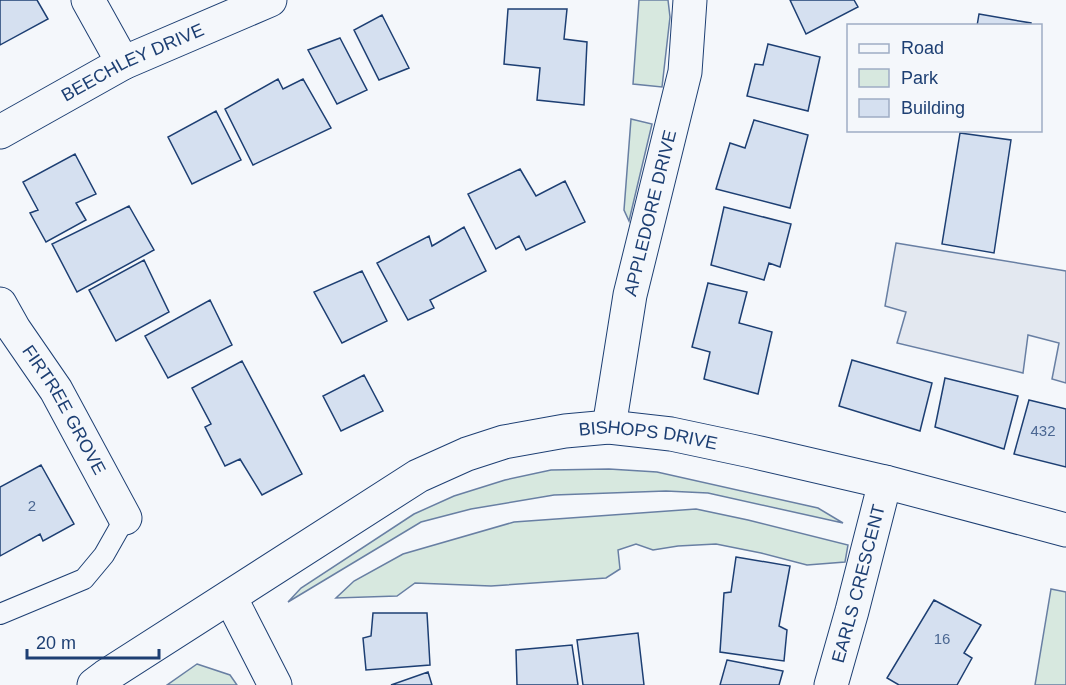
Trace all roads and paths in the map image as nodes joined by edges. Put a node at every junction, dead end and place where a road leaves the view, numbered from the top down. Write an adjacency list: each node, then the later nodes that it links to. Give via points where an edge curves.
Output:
1 (88, 0): 4 (street)
2 (270, 0): 4 (street, BEECHLEY DRIVE)
3 (690, 0): 7 (street, APPLEDORE DRIVE, via 685,72 630,296)
4 (123, 63): 5 (street, BEECHLEY DRIVE)
5 (0, 132)
6 (0, 304): 9 (street, FIRTREE GROVE, via 56,390)
7 (609, 427): 8 (street, BISHOPS DRIVE, via 671,434); 11 (street, BISHOPS DRIVE, via 504,442 438,467)
8 (885, 482): 10 (street, BISHOPS DRIVE); 15 (street, EARLS CRESCENT)
9 (125, 518): 12 (lane, via 104,555 84,579)
10 (1066, 530)
11 (230, 597): 13 (street, BISHOPS DRIVE); 14 (street)
12 (0, 614)
13 (94, 685)
14 (275, 685)
15 (831, 685)

